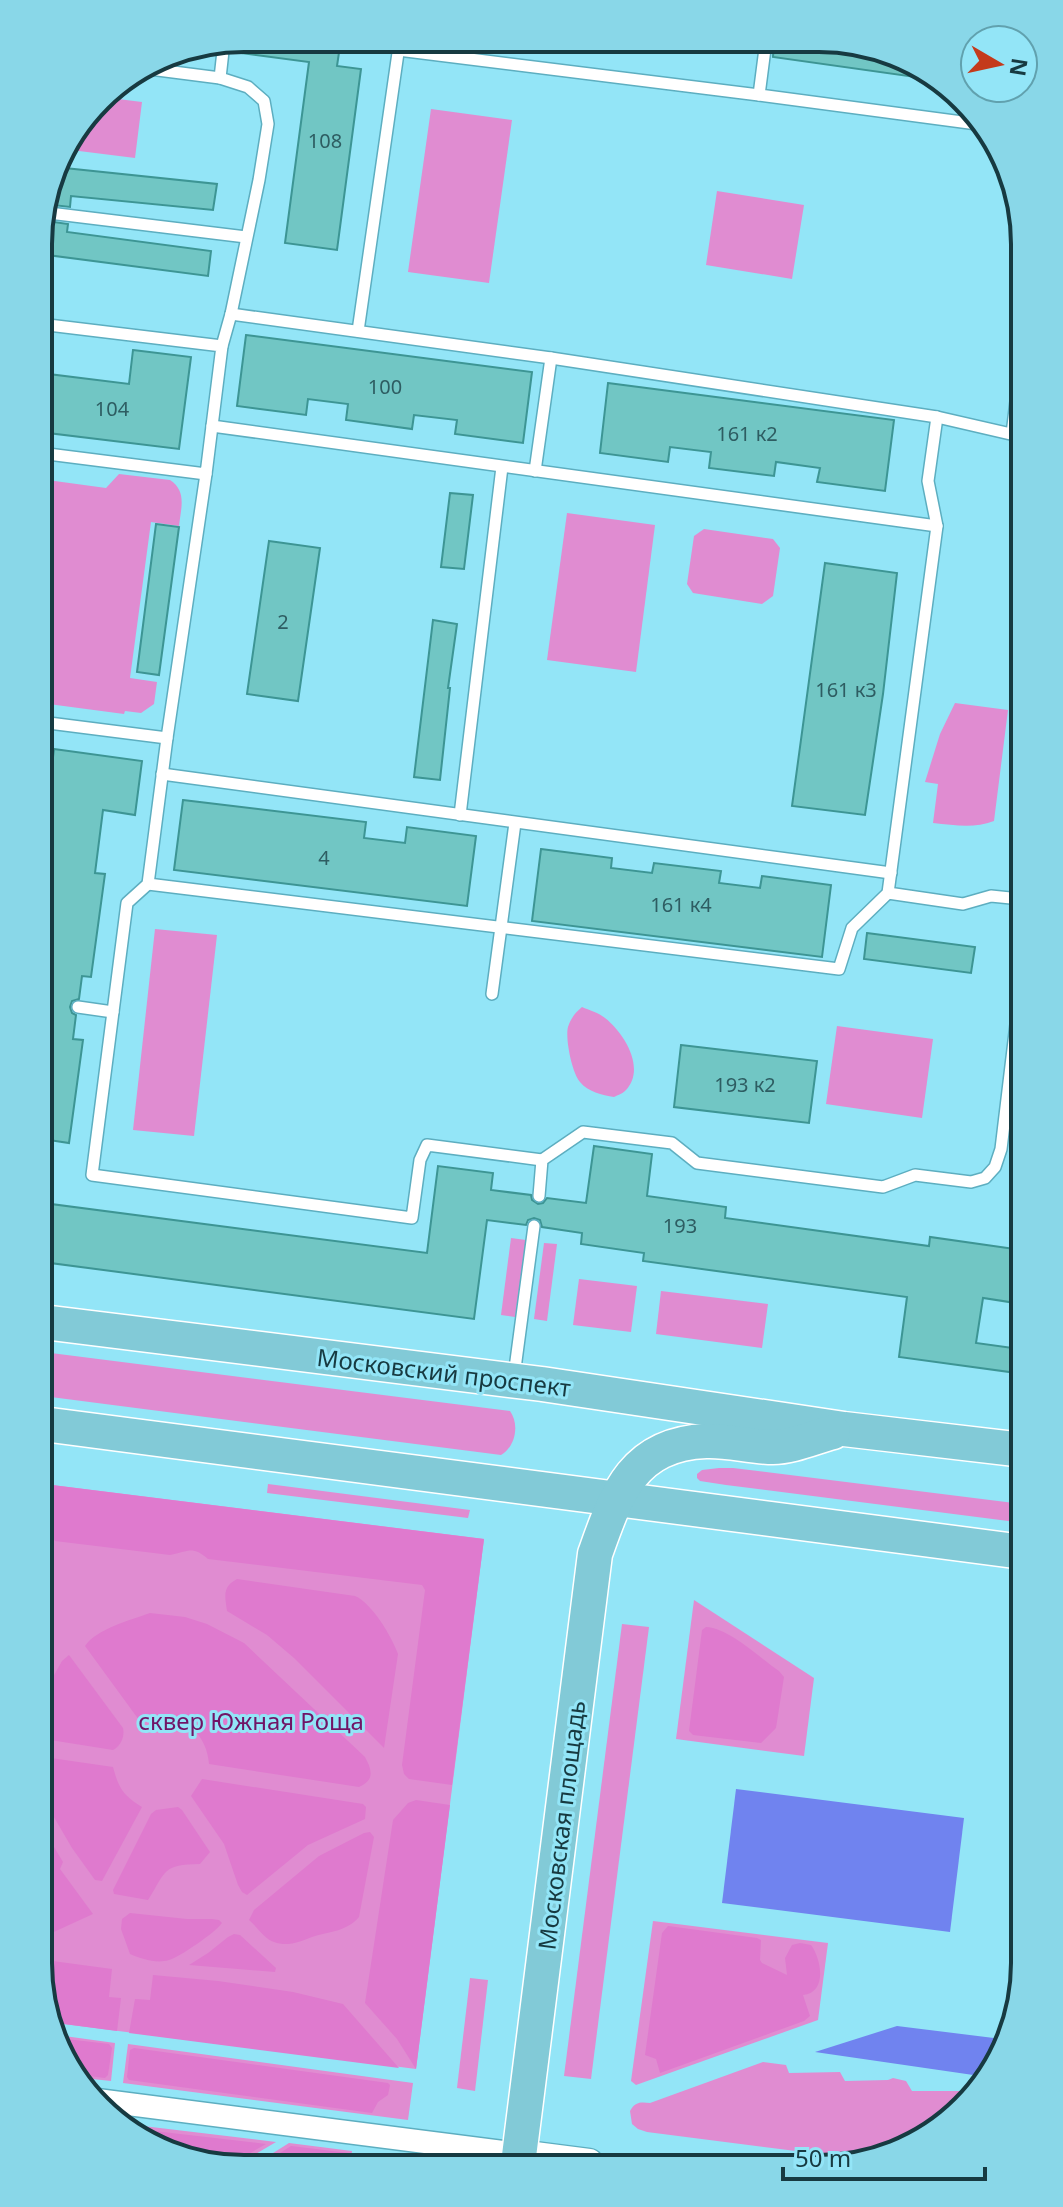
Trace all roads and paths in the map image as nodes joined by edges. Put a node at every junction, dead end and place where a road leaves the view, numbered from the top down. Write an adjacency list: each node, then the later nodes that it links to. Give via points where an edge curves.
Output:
1 (398, 52): 13 (lane)
2 (455, 52): 7 (lane)
3 (765, 52): 7 (lane)
4 (220, 54): 6 (lane)
5 (162, 71): 6 (lane)
6 (217, 78): 10 (lane, via 248,87 264,101 268,124)
7 (759, 95): 8 (lane)
8 (968, 123)
9 (55, 214): 10 (lane)
10 (246, 237): 11 (lane)
11 (231, 314): 13 (lane); 14 (lane)
12 (52, 325): 14 (lane)
13 (358, 331): 15 (lane)
14 (222, 346): 17 (lane)
15 (551, 358): 16 (lane); 21 (lane)
16 (937, 417): 18 (lane); 23 (lane, via 928,481)
17 (212, 426): 20 (lane); 22 (lane)
18 (1011, 434)
19 (52, 455): 22 (lane)
20 (502, 467): 21 (lane); 27 (lane)
21 (535, 471): 23 (lane)
22 (206, 474): 25 (lane)
23 (937, 526): 29 (lane)
24 (52, 723): 25 (lane)
25 (167, 738): 26 (lane)
26 (162, 774): 27 (lane); 30 (lane)
27 (460, 815): 28 (lane)
28 (515, 823): 29 (lane); 33 (lane)
29 (891, 873): 31 (lane)
30 (148, 884): 33 (lane); 36 (lane, via 127,903)
31 (888, 893): 32 (lane, via 963,904 991,896); 33 (lane, via 852,928 839,969)
32 (1011, 898)
33 (501, 927): 34 (lane)
34 (492, 994)
35 (78, 1007): 36 (lane)
36 (113, 1012): 38 (lane, via 92,1175 412,1218 427,1145)
37 (1011, 1076): 38 (lane, via 995,1167 985,1178 971,1182 915,1175 883,1187 811,1179 697,1163 672,1143 583,1132)
38 (542, 1160): 39 (lane)
39 (539, 1196)
40 (534, 1226): 42 (lane)
41 (52, 1323): 42 (main road, Московский проспект)
42 (514, 1381): 44 (main road, Московский проспект)
43 (52, 1425): 46 (main road)
44 (844, 1429): 45 (main road, Московский проспект); 46 (main road, Московский проспект, via 776,1447 682,1444 645,1462)
45 (1011, 1449)
46 (615, 1499): 47 (main road); 50 (main road, Московская площадь, via 595,1554)
47 (1011, 1550)
48 (112, 2102): 49 (street)
49 (490, 2155)
50 (520, 2155)

